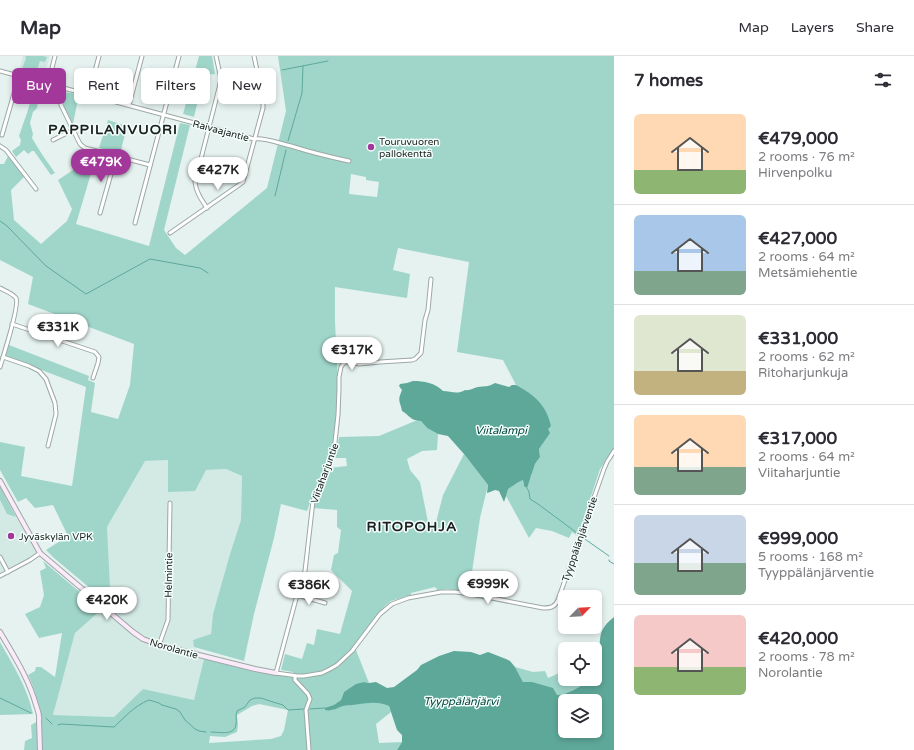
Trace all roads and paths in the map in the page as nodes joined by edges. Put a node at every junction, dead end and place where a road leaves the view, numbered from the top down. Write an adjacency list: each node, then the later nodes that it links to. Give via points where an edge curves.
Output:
1 (55, 56): 7 (street)
2 (98, 56): 8 (street)
3 (142, 56): 14 (street)
4 (179, 56): 15 (street)
5 (216, 56): 16 (street, via 221,79)
6 (254, 56): 19 (street, via 263,99 263,108)
7 (52, 68)
8 (95, 68)
9 (0, 71): 10 (street, Raivaajantie)
10 (12, 74)
11 (12, 101): 18 (street)
12 (61, 104): 17 (street)
13 (125, 104): 14 (street, Raivaajantie)
14 (129, 105): 15 (street, Raivaajantie)
15 (164, 114): 16 (street, Raivaajantie); 24 (street)
16 (209, 127): 19 (street, Raivaajantie); 26 (street, via 195,182 198,194)
17 (72, 130): 20 (street); 22 (street, via 85,148)
18 (2, 136)
19 (254, 138): 23 (street, Raivaajantie); 26 (street, via 243,182)
20 (53, 140)
21 (0, 146): 25 (street, via 6,150)
22 (116, 156): 24 (street); 27 (street)
23 (349, 161)
24 (150, 165): 28 (street)
25 (36, 189)
26 (207, 208): 29 (street)
27 (100, 213)
28 (135, 223)
29 (170, 233)
30 (431, 279): 44 (street, Viitaharjuntie, via 421,353 418,357 403,361 359,364 346,362 341,367 338,377 338,415 334,451 313,501 305,571)
31 (0, 288): 32 (street, via 17,300)
32 (12, 324): 33 (street); 35 (street, via 95,352 99,357)
33 (3, 357): 34 (street); 36 (street, via 39,371 46,379 56,403 56,414)
34 (0, 367)
35 (93, 378)
36 (48, 446)
37 (614, 451): 49 (street, Tyyppälänjärventie, via 604,469 558,600 553,607 543,608 455,592 408,598 392,604 380,614 352,651 337,665 322,673)
38 (0, 481): 40 (street, Norolantie)
39 (170, 503): 47 (street, Helmintie, via 168,620)
40 (40, 553): 42 (street); 47 (street, Norolantie, via 133,632)
41 (0, 557): 42 (street)
42 (8, 572): 43 (street)
43 (0, 576)
44 (297, 595): 45 (street); 48 (street, Viitaharjuntie)
45 (325, 603)
46 (0, 632): 50 (street, via 30,687 39,720)
47 (160, 645): 48 (street, Norolantie)
48 (276, 673): 49 (street, Tyyppälänjärventie)
49 (295, 676): 51 (street, via 295,680 310,699 306,710)
50 (40, 750)
51 (309, 750)

